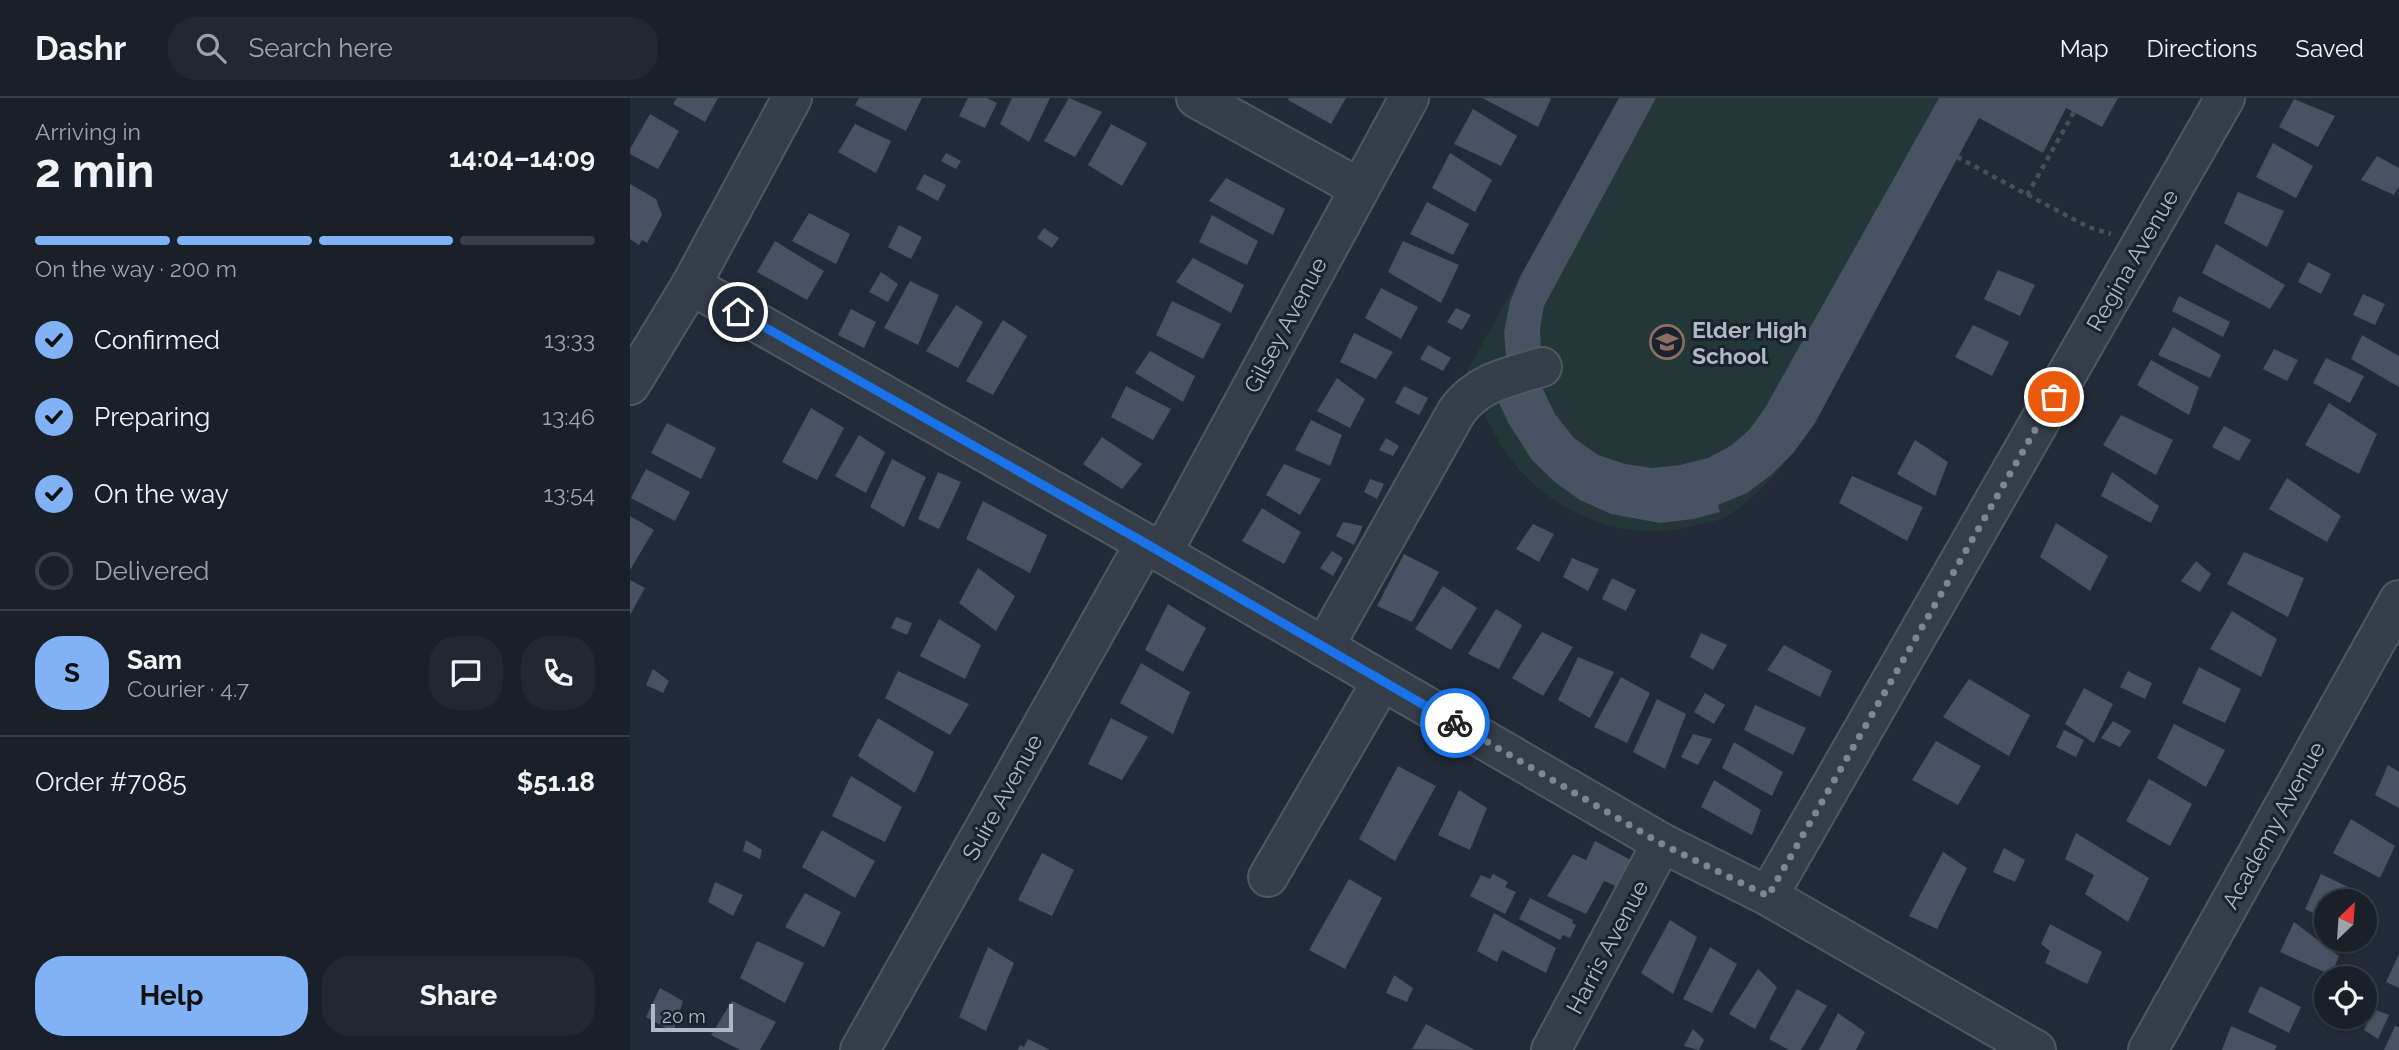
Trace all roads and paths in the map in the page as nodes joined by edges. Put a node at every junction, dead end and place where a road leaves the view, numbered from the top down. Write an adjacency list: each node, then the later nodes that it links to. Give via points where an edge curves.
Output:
1 (792, 98): 10 (street)
2 (1196, 98): 7 (street)
3 (1409, 98): 7 (street, Gilsey Avenue)
4 (2225, 98): 9 (street, Regina Avenue)
5 (2074, 112): 8 (path)
6 (1957, 157): 8 (path)
7 (1359, 188): 13 (street, Gilsey Avenue)
8 (2027, 195): 9 (path, via 2088,227)
9 (2143, 243): 19 (street, Regina Avenue)
10 (691, 285): 12 (street); 13 (street)
11 (1542, 366): 15 (street, via 1491,383 1468,397 1457,411)
12 (630, 384)
13 (1153, 548): 15 (street); 21 (street, Suire Avenue)
14 (2399, 600): 23 (street, Academy Avenue)
15 (1324, 648): 16 (street)
16 (1382, 681): 17 (street); 18 (street)
17 (1662, 844): 19 (street); 22 (street, Harris Avenue)
18 (1268, 877)
19 (1768, 896): 20 (street)
20 (2030, 1049)
21 (860, 1050)
22 (1551, 1050)
23 (2148, 1050)

